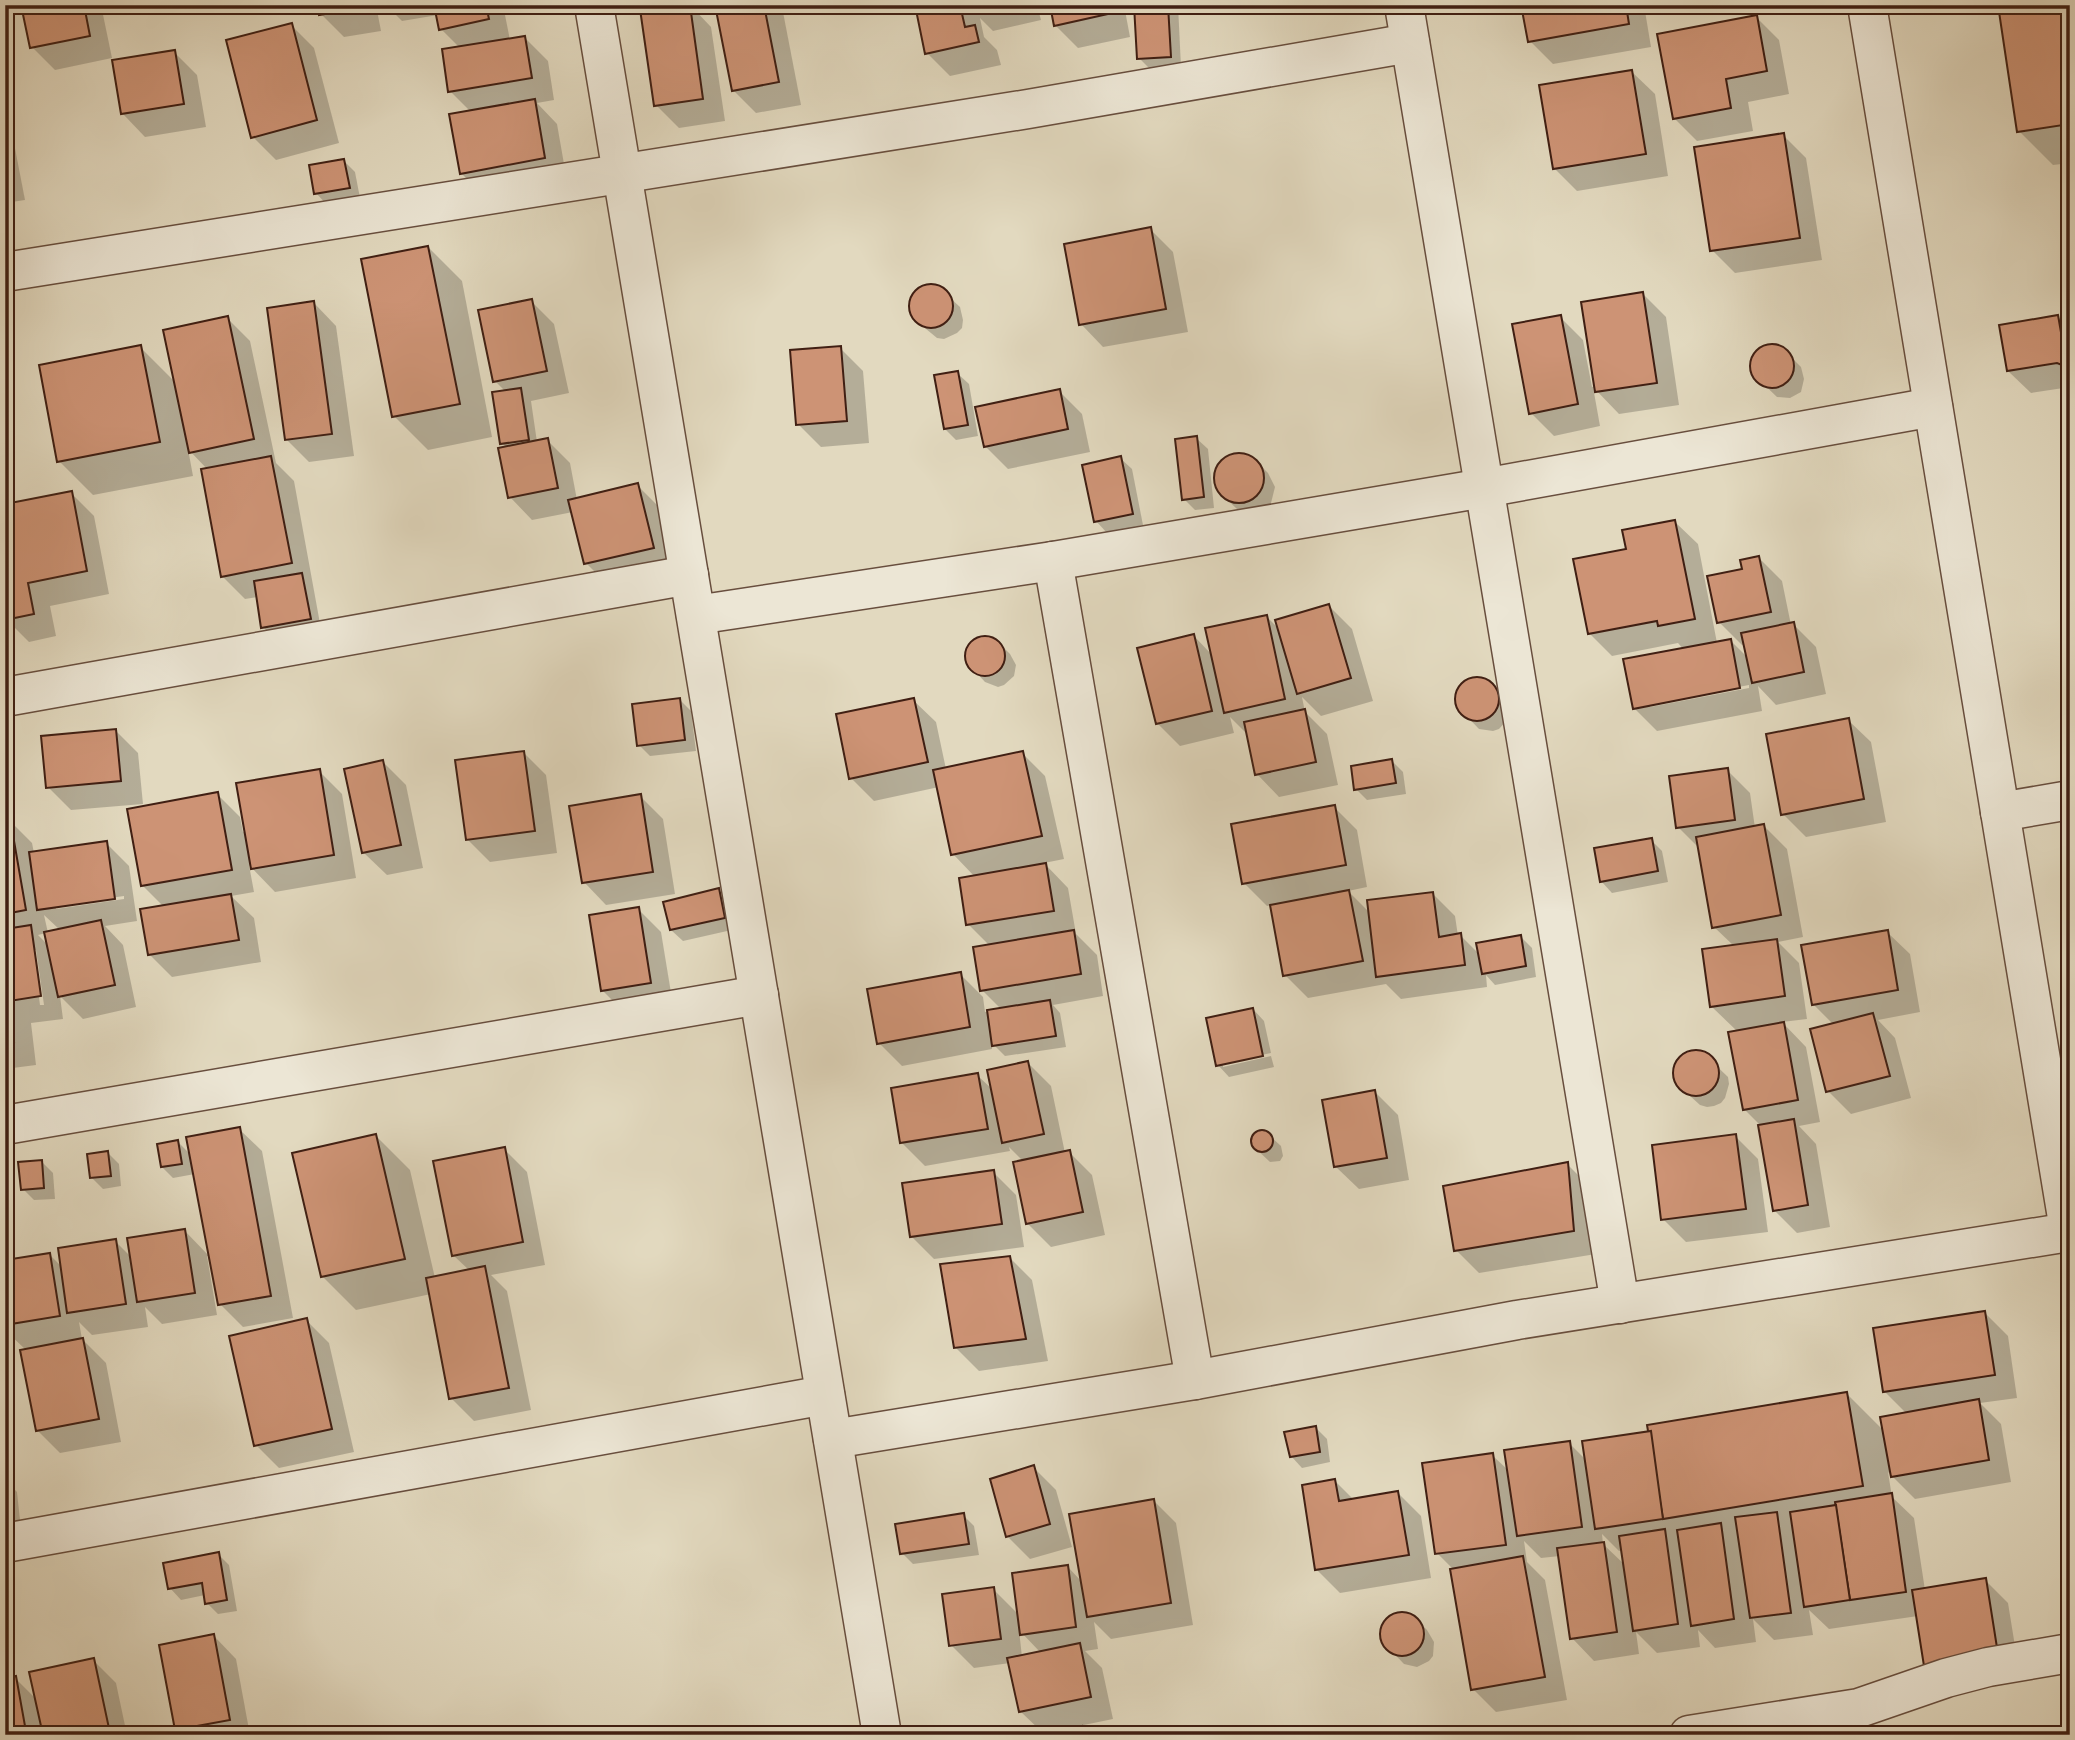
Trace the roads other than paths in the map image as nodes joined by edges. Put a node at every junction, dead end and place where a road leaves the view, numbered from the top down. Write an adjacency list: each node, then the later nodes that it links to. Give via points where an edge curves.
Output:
1 (594, 5): 5 (street)
2 (1404, 5): 4 (street)
3 (1867, 5): 7 (street)
4 (1410, 43): 5 (street); 8 (street)
5 (622, 174): 6 (street); 10 (street)
6 (5, 272)
7 (1933, 407): 8 (street); 14 (street)
8 (1483, 488): 9 (street); 18 (street)
9 (1054, 561): 11 (street); 19 (street)
10 (689, 575): 11 (street); 12 (street)
11 (696, 615): 15 (street)
12 (5, 697)
13 (2070, 800): 14 (street)
14 (2000, 812): 17 (street)
15 (759, 995): 16 (street); 20 (street)
16 (5, 1125)
17 (2069, 1233): 18 (street)
18 (1620, 1304): 19 (street)
19 (1195, 1380): 21 (street)
20 (825, 1395): 21 (street); 22 (street)
21 (833, 1439): 24 (street)
22 (5, 1543)
23 (2070, 1653): 25 (street, via 1988,1667 1858,1708)
24 (882, 1735)
25 (1689, 1735)

